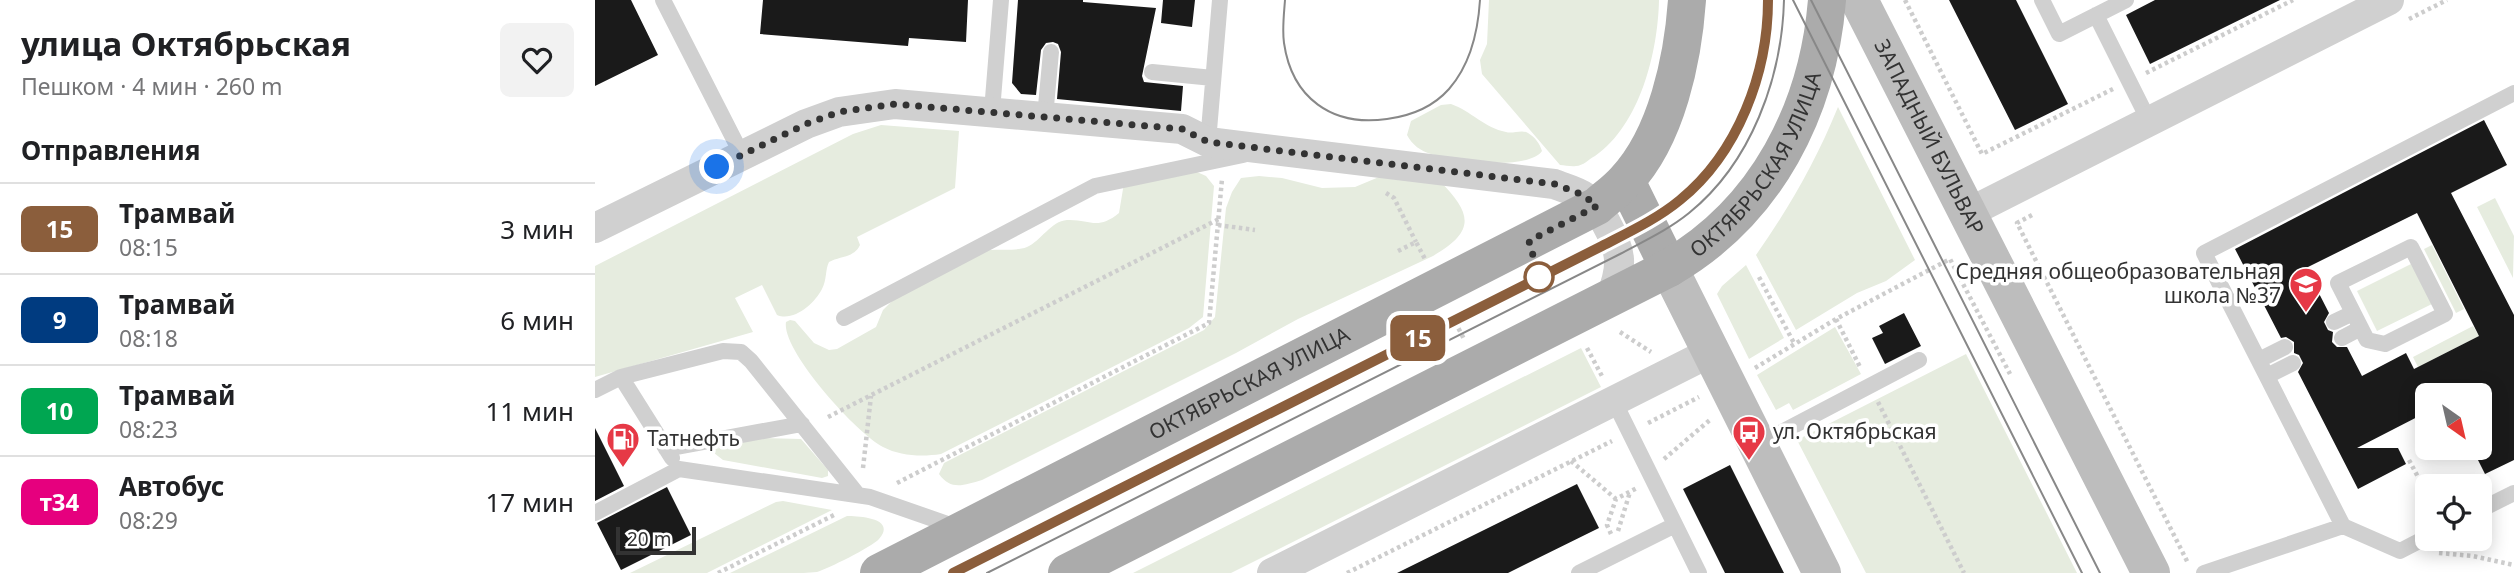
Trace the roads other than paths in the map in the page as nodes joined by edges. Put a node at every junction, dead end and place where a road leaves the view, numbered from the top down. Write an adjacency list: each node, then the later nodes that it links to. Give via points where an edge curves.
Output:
1 (663, 0): 19 (lane)
2 (1001, 0): 15 (lane)
3 (1220, 0): 13 (lane)
4 (1827, 0): 25 (main road, ОКТЯБРЬСКАЯ УЛИЦА, via 1811,88 1784,152 1740,212)
5 (1859, 0): 22 (street, ЗАПАДНЫЙ БУЛЬВАР)
6 (2042, 0): 9 (lane, via 2059,34)
7 (2126, 0): 9 (lane)
8 (2389, 0): 17 (street)
9 (2096, 15): 17 (lane)
10 (1686, 18): 20 (main road, ОКТЯБРЬСКАЯ УЛИЦА, via 1660,125)
11 (1051, 52): 16 (lane)
12 (1152, 72): 13 (lane)
13 (1213, 78): 18 (lane)
14 (2514, 93): 35 (lane, via 2204,253)
15 (992, 111): 16 (street); 19 (street, via 895,104 858,108 806,124)
16 (1045, 117): 18 (street, via 1182,129)
17 (2149, 121): 22 (street)
18 (1216, 150): 21 (street, via 1269,150 1555,184); 28 (lane, via 1095,186)
19 (742, 155): 24 (street)
20 (1626, 181): 21 (main road, ОКТЯБРЬСКАЯ УЛИЦА); 23 (main road)
21 (1597, 206): 23 (street); 26 (street, via 1620,254 1619,277); 51 (main road, ОКТЯБРЬСКАЯ УЛИЦА)
22 (1968, 213): 59 (street, ЗАПАДНЫЙ БУЛЬВАР)
23 (1642, 214): 25 (main road)
24 (595, 228)
25 (1669, 268): 26 (main road, ОКТЯБРЬСКАЯ УЛИЦА); 33 (street)
26 (1611, 297): 54 (main road, ОКТЯБРЬСКАЯ УЛИЦА)
27 (2353, 313): 29 (lane); 30 (lane); 30 (lane, via 2339,284 2411,247 2445,314 2385,344 2367,340)
28 (844, 318)
29 (2334, 322)
30 (2361, 328): 31 (lane)
31 (2342, 338)
32 (2285, 347): 35 (lane)
33 (1711, 352): 40 (street); 42 (street)
34 (1919, 360): 42 (lane)
35 (2259, 360): 37 (lane)
36 (2293, 362): 37 (lane)
37 (2267, 376): 50 (lane)
38 (621, 377): 39 (lane); 41 (lane, via 723,351 741,352); 43 (lane)
39 (595, 390)
40 (1614, 401): 49 (lane); 55 (street)
41 (802, 424): 43 (lane); 46 (lane)
42 (1757, 445): 58 (street)
43 (666, 449): 44 (lane)
44 (679, 469): 46 (lane); 48 (lane)
45 (2514, 493): 47 (lane)
46 (864, 496): 51 (lane)
47 (2492, 504)
48 (595, 513)
49 (1675, 525): 56 (lane); 57 (lane)
50 (2343, 526): 52 (lane, via 2400,551); 60 (lane)
51 (964, 530): 53 (main road, ОКТЯБРЬСКАЯ УЛИЦА)
52 (2415, 543)
53 (879, 573)
54 (1067, 573)
55 (1272, 573)
56 (1579, 573)
57 (1699, 573)
58 (1822, 573)
59 (2151, 573)
60 (2204, 573)

